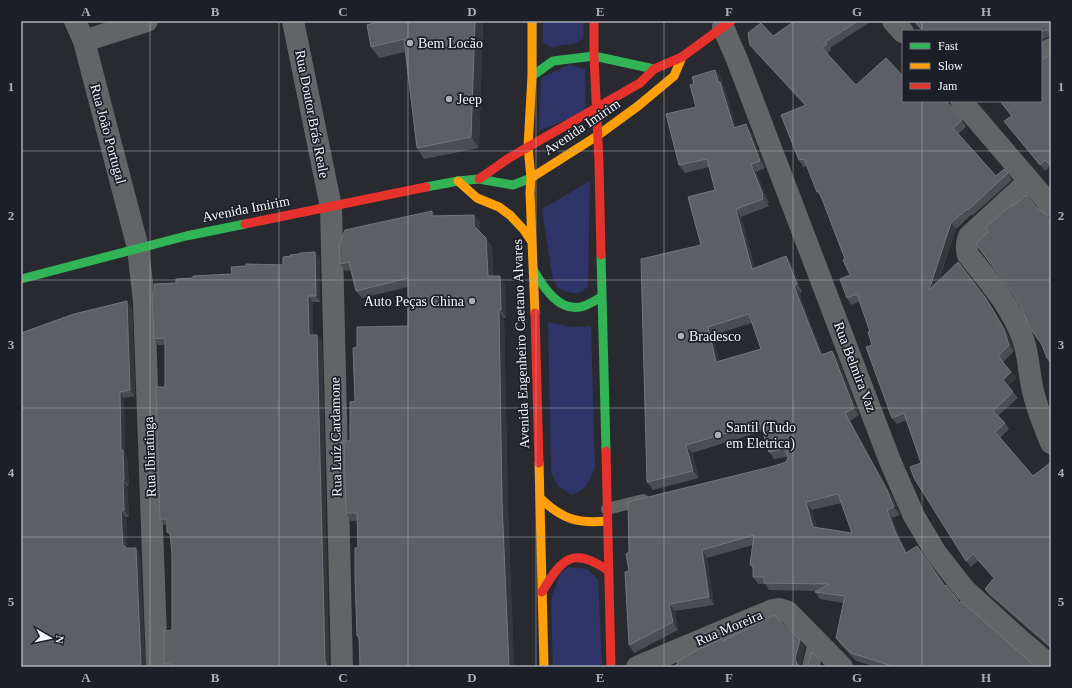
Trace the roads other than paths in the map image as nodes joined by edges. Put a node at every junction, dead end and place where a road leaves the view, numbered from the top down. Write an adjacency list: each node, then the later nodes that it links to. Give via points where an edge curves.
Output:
1 (75, 21): 9 (street, Rua João Portugal)
2 (147, 21): 9 (street)
3 (293, 21): 25 (street, Rua Doutor Brás Reale)
4 (532, 21): 15 (main road, Avenida Engenheiro Caetano Alvares)
5 (594, 21): 12 (main road)
6 (893, 21): 8 (street)
7 (727, 24): 13 (main road, Avenida Imirim); 38 (street, Rua Belmira Vaz, via 738,62 890,460 914,516 936,553 965,590)
8 (902, 31)
9 (84, 41): 27 (street, Rua João Portugal)
10 (1051, 49): 11 (street)
11 (1042, 54)
12 (594, 56): 14 (main road); 15 (main road, via 552,61); 17 (main road)
13 (682, 57): 14 (main road, Avenida Imirim); 18 (main road, Avenida Imirim, via 674,76)
14 (654, 70): 17 (main road, Avenida Imirim, via 640,83)
15 (532, 76): 19 (main road, Avenida Engenheiro Caetano Alvares)
16 (963, 102): 23 (street)
17 (597, 109): 18 (main road); 19 (main road, Avenida Imirim)
18 (597, 136): 20 (main road, Avenida Imirim); 30 (main road)
19 (528, 147): 20 (main road, Avenida Engenheiro Caetano Alvares); 21 (main road, Avenida Imirim)
20 (531, 178): 21 (main road, Avenida Imirim, via 512,185); 26 (main road, Avenida Engenheiro Caetano Alvares)
21 (479, 179): 22 (main road, Avenida Imirim)
22 (458, 181): 25 (main road, Avenida Imirim); 26 (main road, via 479,200 507,212 518,221 526,229)
23 (1029, 181): 24 (street); 31 (street, via 969,236 966,249 995,288 1014,320 1023,341 1033,390)
24 (1051, 206)
25 (331, 207): 27 (main road, Avenida Imirim); 40 (street, Rua Luíz Cardamone)
26 (532, 242): 28 (main road, Avenida Engenheiro Caetano Alvares)
27 (138, 248): 29 (main road, Avenida Imirim); 39 (street, Rua Ibiratinga, via 144,302)
28 (534, 271): 30 (main road, via 554,299 566,306 582,307); 32 (main road, Avenida Engenheiro Caetano Alvares)
29 (21, 278)
30 (601, 297): 34 (main road)
31 (1051, 443)
32 (540, 498): 34 (main road, via 554,511 573,521 582,523); 36 (main road, Avenida Engenheiro Caetano Alvares)
33 (652, 498): 34 (lane)
34 (607, 515): 35 (main road)
35 (609, 571): 36 (main road, via 588,558 569,559 557,568); 42 (main road)
36 (542, 592): 41 (main road, Avenida Engenheiro Caetano Alvares)
37 (815, 638): 43 (street, Rua Moreira, via 788,612 779,609); 44 (lane); 45 (street, Rua Moreira)
38 (1051, 666)
39 (157, 667)
40 (342, 667)
41 (544, 667)
42 (611, 667)
43 (637, 667)
44 (808, 667)
45 (842, 667)

